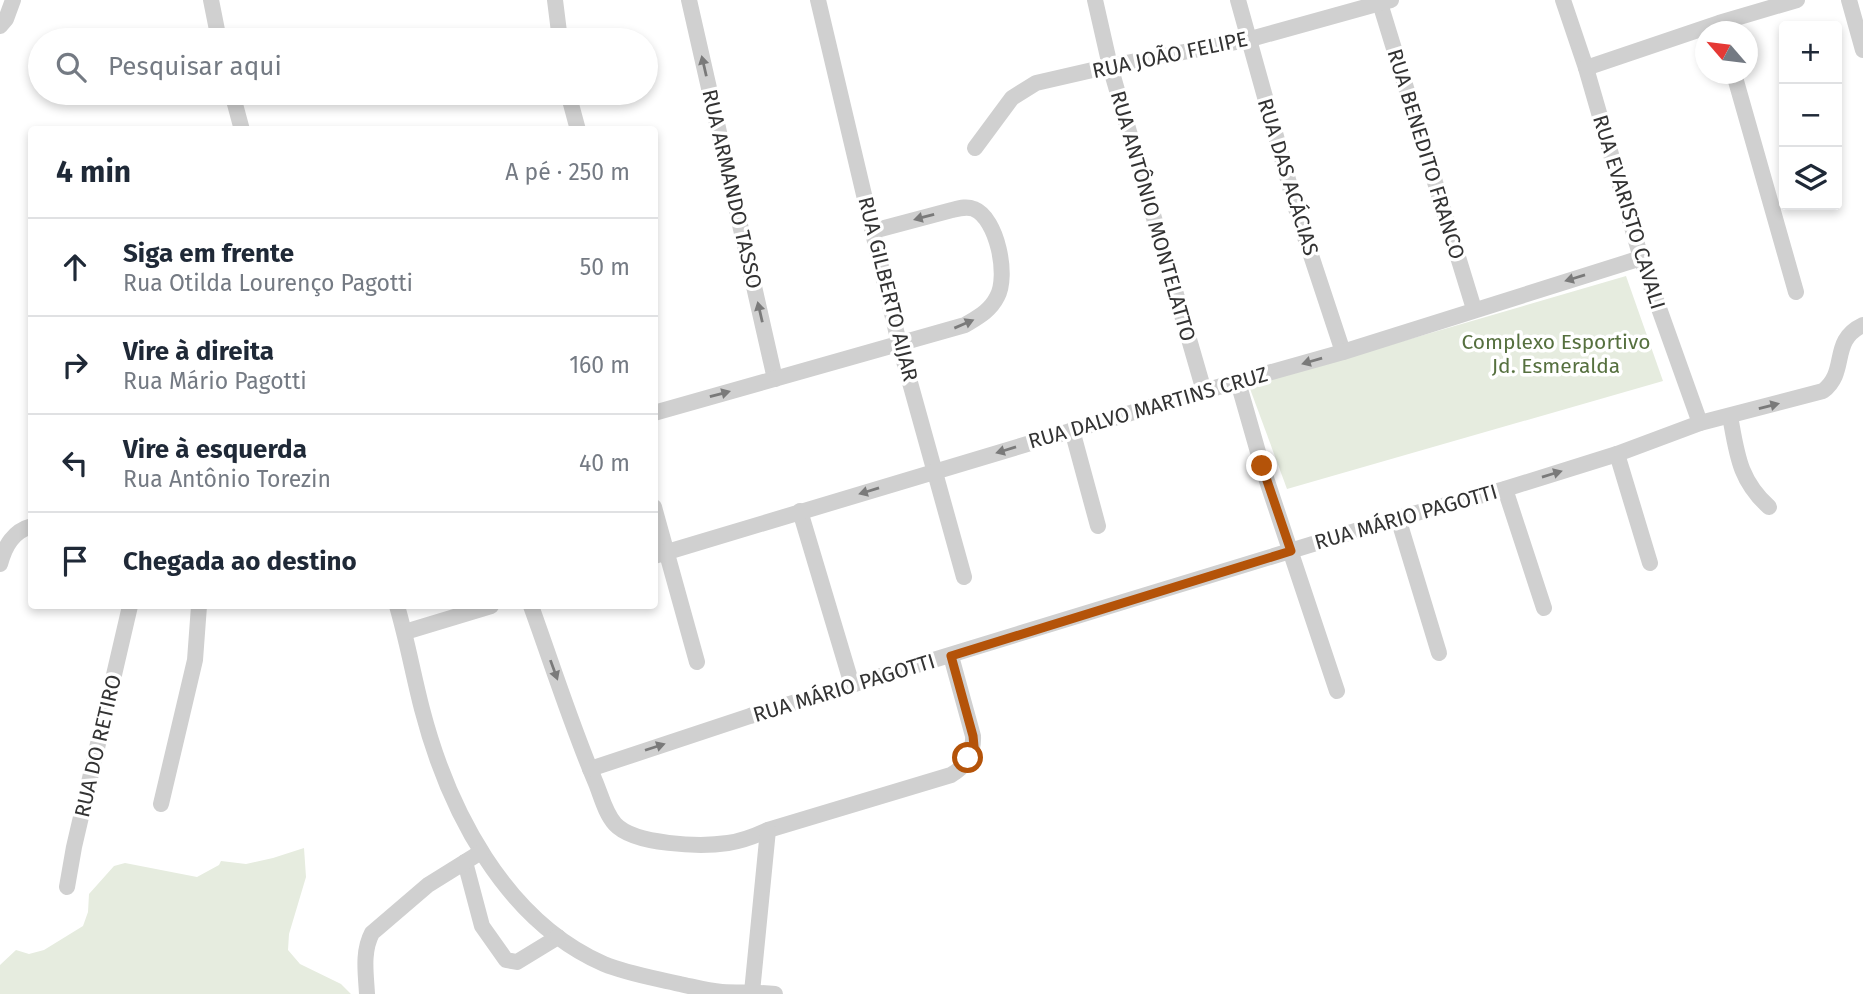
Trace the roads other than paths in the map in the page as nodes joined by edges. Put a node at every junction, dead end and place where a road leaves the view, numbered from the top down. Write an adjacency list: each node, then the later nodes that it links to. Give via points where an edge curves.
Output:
1 (13, 0): 12 (street)
2 (211, 0): 14 (street)
3 (555, 0): 15 (street)
4 (689, 0): 34 (street, RUA ARMANDO TASSO, one-way to 4)
5 (818, 0): 27 (street, RUA GILBERTO AIJAR)
6 (1095, 0): 19 (street, RUA ANTÔNIO MONTELATTO)
7 (1238, 0): 17 (street, RUA DAS ACÁCIAS)
8 (1563, 0): 20 (street, RUA EVARISTO CAVALI)
9 (1797, 0): 13 (street)
10 (1849, 0): 18 (street)
11 (1383, 1): 17 (street, RUA JOÃO FELIPE); 30 (street, RUA BENEDITO FRANCO)
12 (2, 20)
13 (1738, 21)
14 (217, 28)
15 (558, 28)
16 (1695, 35): 20 (street)
17 (1247, 40): 19 (street, RUA JOÃO FELIPE); 33 (street, RUA DAS ACÁCIAS)
18 (1863, 50)
19 (1110, 66): 26 (street, RUA JOÃO FELIPE, via 1024,89); 36 (street, RUA ANTÔNIO MONTELATTO)
20 (1586, 68): 28 (street, RUA EVARISTO CAVALI)
21 (1737, 84): 29 (street)
22 (235, 105): 24 (street)
23 (571, 105): 25 (street)
24 (241, 126)
25 (577, 126)
26 (975, 148)
27 (873, 231): 32 (street, RUA GILBERTO AIJAR); 32 (street, one-way to 27, via 965,325 986,313 998,297 1003,263 983,215 975,209 964,207)
28 (1640, 258): 30 (street, RUA DALVO MARTINS CRUZ, one-way to 30); 39 (street, RUA EVARISTO CAVALI)
29 (1796, 292)
30 (1474, 309): 33 (street, RUA DALVO MARTINS CRUZ)
31 (1863, 325): 38 (street, RUA MÁRIO PAGOTTI, one-way to 31, via 1823,391 1837,375 1847,336)
32 (899, 343): 34 (street); 42 (street, RUA GILBERTO AIJAR)
33 (1343, 352): 35 (street, RUA DALVO MARTINS CRUZ, one-way to 35)
34 (775, 379): 37 (street, one-way to 34)
35 (1238, 382): 36 (street, RUA DALVO MARTINS CRUZ); 50 (street)
36 (1204, 391): 40 (street, RUA DALVO MARTINS CRUZ)
37 (658, 412)
38 (1730, 416): 39 (street, RUA MÁRIO PAGOTTI); 44 (street, via 1747,483)
39 (1700, 423): 41 (street, RUA MÁRIO PAGOTTI)
40 (1072, 430): 42 (street, RUA DALVO MARTINS CRUZ, one-way to 42); 47 (street)
41 (1617, 454): 43 (street, RUA MÁRIO PAGOTTI, one-way to 41); 52 (street)
42 (934, 471): 45 (street, RUA DALVO MARTINS CRUZ, one-way to 45); 54 (street, RUA GILBERTO AIJAR)
43 (1505, 489): 46 (street, RUA MÁRIO PAGOTTI); 55 (street)
44 (1769, 507)
45 (800, 511): 51 (street, RUA DALVO MARTINS CRUZ); 65 (street)
46 (1398, 518): 50 (street, RUA MÁRIO PAGOTTI); 62 (street)
47 (1098, 526)
48 (25, 529): 53 (street, via 8,542)
49 (658, 534): 51 (street)
50 (1291, 551): 63 (street, RUA MÁRIO PAGOTTI); 66 (street)
51 (661, 554): 64 (street)
52 (1650, 563)
53 (0, 564)
54 (964, 577)
55 (1544, 608)
56 (129, 609): 72 (street, RUA DO RETIRO)
57 (199, 609): 68 (street, via 195,660)
58 (398, 609): 61 (street)
59 (481, 609): 61 (street)
60 (532, 609): 67 (street, one-way to 67)
61 (405, 632): 70 (street, via 443,773)
62 (1439, 653)
63 (951, 656): 65 (street, RUA MÁRIO PAGOTTI); 69 (street, via 973,736 971,753 958,771)
64 (697, 662)
65 (852, 685): 67 (street, RUA MÁRIO PAGOTTI, one-way to 65)
66 (1337, 691)
67 (590, 769): 69 (street, via 616,825 647,840 726,844)
68 (161, 803)
69 (768, 830): 74 (street)
70 (481, 852): 71 (street); 73 (street, via 515,895)
71 (465, 862): 73 (street, via 482,926 506,960 517,962); 75 (street, via 428,885 372,933 366,955)
72 (67, 887)
73 (558, 937): 74 (street, via 624,971 720,992)
74 (752, 992): 76 (street)
75 (367, 994)
76 (775, 994)

